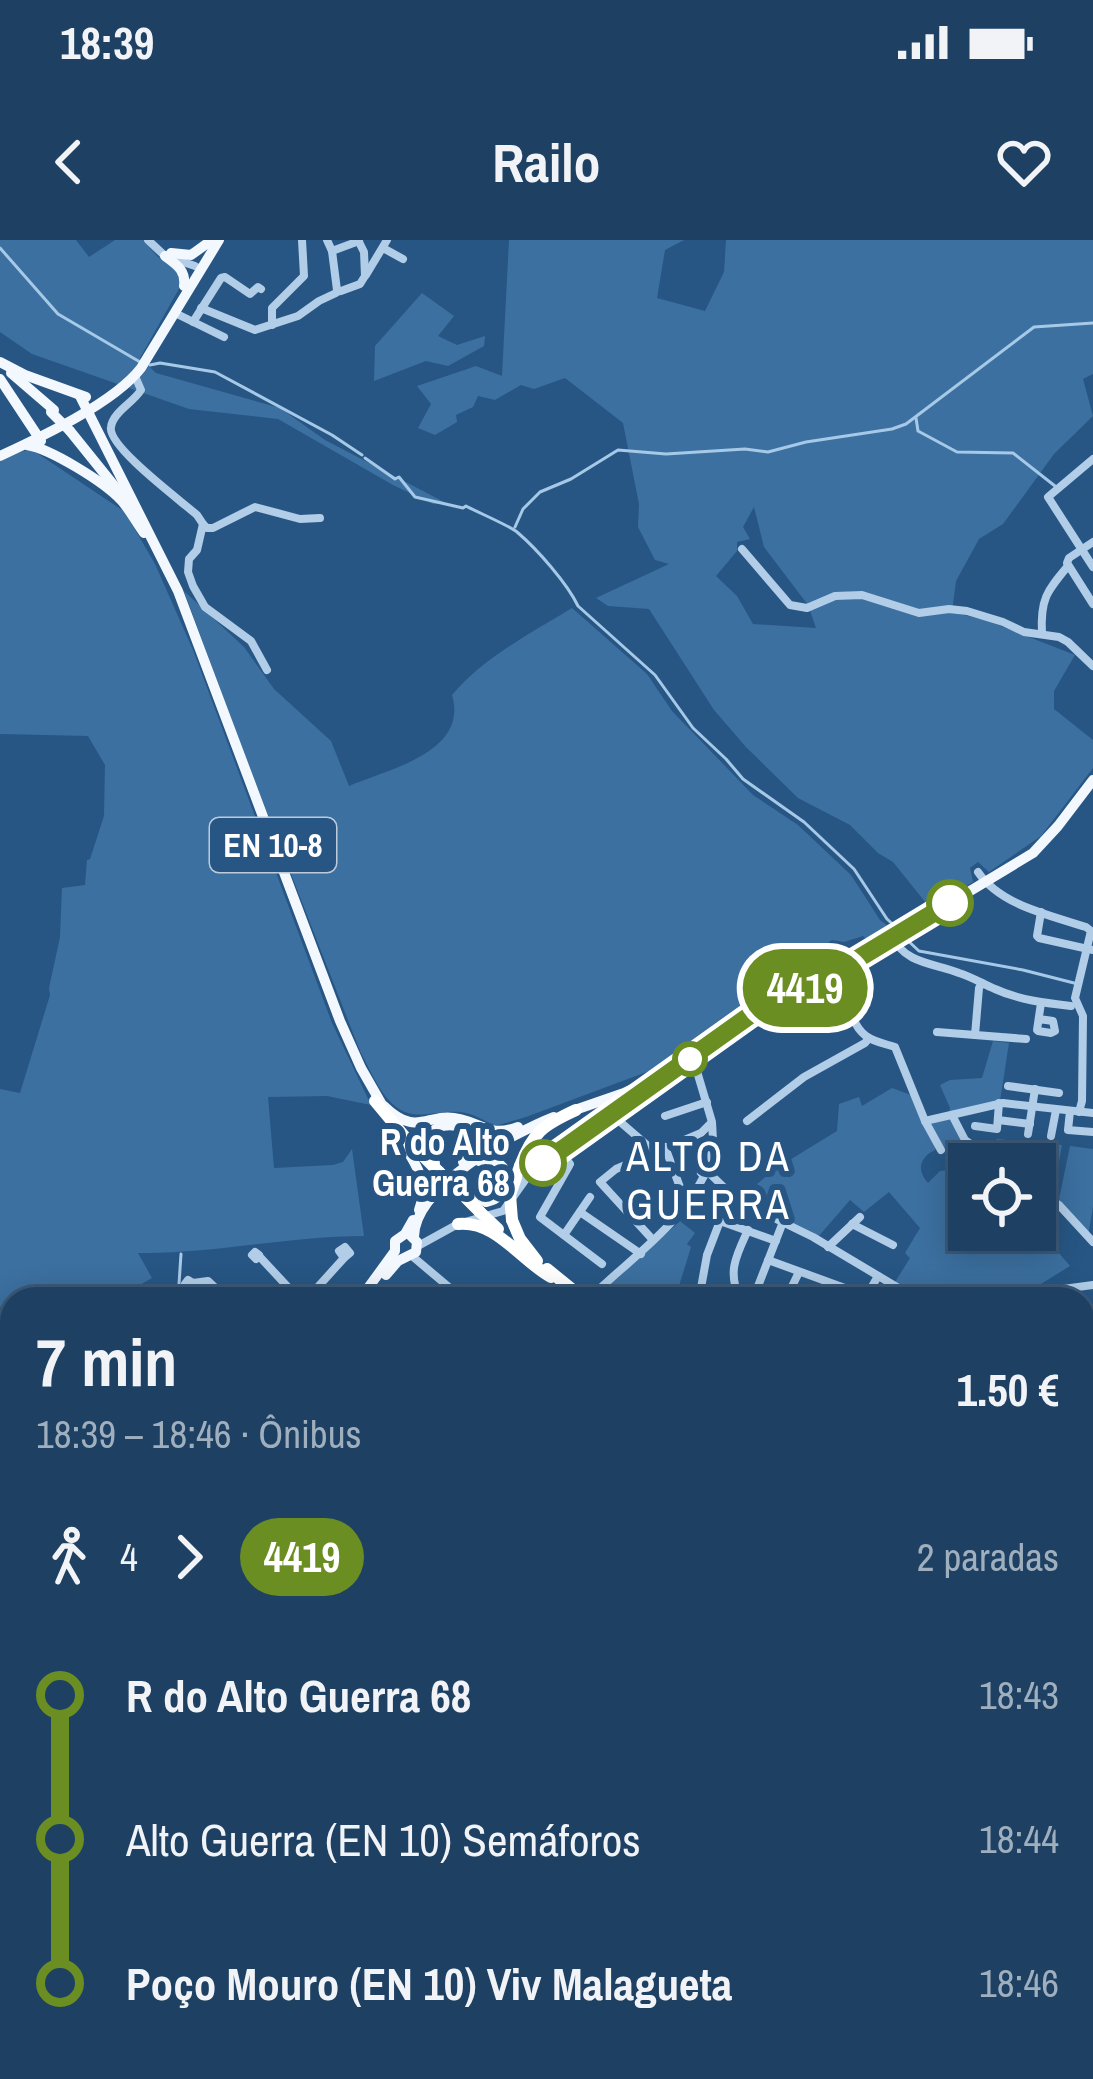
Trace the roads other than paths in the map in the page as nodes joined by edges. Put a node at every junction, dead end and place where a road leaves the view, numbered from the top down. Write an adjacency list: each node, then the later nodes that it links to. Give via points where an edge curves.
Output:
1 (151, 240): 8 (street)
2 (215, 240): 8 (main road, via 191,255); 10 (main road)
3 (302, 240): 18 (street, via 304,276 272,308)
4 (327, 240): 7 (street)
5 (359, 240): 7 (street); 11 (street)
6 (385, 244): 9 (street); 11 (street)
7 (332, 251): 14 (street)
8 (168, 255): 10 (street); 12 (main road, via 182,269)
9 (403, 260)
10 (198, 267): 12 (main road); 16 (main road)
11 (365, 276): 14 (street)
12 (184, 286): 16 (main road)
13 (261, 290): 15 (street, via 250,294 222,277)
14 (338, 292): 18 (street)
15 (201, 308): 17 (street); 18 (street, via 252,330)
16 (175, 310): 17 (street); 21 (main road)
17 (193, 322): 19 (street)
18 (272, 325)
19 (224, 337)
20 (0, 365): 24 (main road); 34 (main road, EN 10-8, bridge, via 71,430)
21 (138, 373): 23 (main road); 33 (street, via 141,390 116,416 111,434)
22 (0, 379): 25 (main road)
23 (101, 399): 24 (main road); 26 (main road)
24 (83, 404): 26 (main road); 27 (main road)
25 (26, 419): 27 (main road); 28 (main road)
26 (94, 422): 34 (main road)
27 (38, 435): 28 (main road); 29 (main road)
28 (22, 443): 29 (main road); 30 (main road)
29 (47, 451): 34 (main road, via 118,497)
30 (0, 454)
31 (1092, 459): 37 (street, via 1049,500)
32 (320, 518): 33 (street, via 255,507 213,528)
33 (203, 524): 43 (street, via 189,559 193,586 206,607 250,641)
34 (151, 539): 64 (main road, EN 10-8, via 356,1066)
35 (1093, 542): 37 (street)
36 (742, 549): 41 (street, via 790,605 868,596 919,613 968,611)
37 (1082, 550): 38 (street); 39 (street)
38 (1068, 566): 40 (street); 41 (street, via 1043,600)
39 (1093, 567)
40 (1093, 604)
41 (1042, 634): 42 (street, via 1068,642)
42 (1093, 666)
43 (267, 670)
44 (1093, 777): 45 (main road)
45 (991, 886): 46 (street); 47 (main road)
46 (1041, 912): 48 (street, via 1088,928); 48 (street, via 1039,938)
47 (894, 938): 49 (main road); 50 (street, via 907,955)
48 (1090, 949): 70 (street, via 1075,1002 1083,1016 1082,1101)
49 (838, 966): 54 (main road); 57 (street, via 851,1015)
50 (982, 983): 51 (street); 56 (street)
51 (1041, 1003): 52 (street); 53 (street)
52 (1071, 1006)
53 (1039, 1019)
54 (728, 1030): 59 (main road); 79 (main road, via 668,1067)
55 (937, 1032): 56 (street)
56 (975, 1035): 58 (street)
57 (868, 1039): 76 (street); 77 (street, via 895,1047)
58 (1026, 1039)
59 (692, 1058): 60 (main road); 65 (street)
60 (680, 1066): 68 (main road); 72 (street)
61 (1008, 1086): 62 (street)
62 (1035, 1089): 63 (street); 67 (street)
63 (1059, 1093)
64 (377, 1100): 79 (main road, via 408,1122 457,1118 495,1132); 87 (highway, EN 10-8); 94 (main road, via 423,1181)
65 (707, 1102): 74 (street); 78 (street)
66 (999, 1103): 67 (street); 73 (street); 75 (street)
67 (1032, 1106): 69 (street); 75 (street, via 1029,1129)
68 (576, 1110): 88 (main road, via 524,1130); 98 (highway, bridge, via 536,1132)
69 (1056, 1110): 70 (street); 82 (street)
70 (1074, 1112): 71 (street); 81 (street, via 1067,1130)
71 (1093, 1113)
72 (611, 1114): 84 (street); 85 (street)
73 (952, 1115): 77 (street); 83 (street)
74 (665, 1116)
75 (998, 1120): 80 (street, via 997,1130)
76 (747, 1121)
77 (925, 1121): 86 (street)
78 (712, 1122): 85 (street); 89 (street)
79 (527, 1123): 88 (main road)
80 (975, 1126)
81 (1093, 1132)
82 (1051, 1136)
83 (969, 1143)
84 (565, 1147): 97 (street, via 531,1172 503,1211); 100 (street, via 568,1163 540,1217)
85 (660, 1150): 93 (street); 102 (street, via 600,1182)
86 (941, 1150)
87 (440, 1171): 88 (main road, via 428,1143 446,1124 464,1130 471,1144); 90 (highway, EN 10-8, bridge)
88 (458, 1171): 90 (main road, via 492,1159 508,1181 501,1196 485,1202); 94 (main road); 105 (main road, via 421,1213)
89 (706, 1173): 93 (street); 96 (street, via 737,1200)
90 (459, 1189): 98 (highway, EN 10-8, bridge)
91 (590, 1197): 95 (street)
92 (1056, 1204): 101 (street)
93 (687, 1207): 102 (street)
94 (419, 1210): 105 (main road)
95 (580, 1212): 100 (street); 107 (street)
96 (783, 1222): 103 (street); 106 (street)
97 (458, 1224): 105 (street); 114 (highway, via 487,1227)
98 (504, 1225): 114 (highway, EN 10-8); 122 (highway)
99 (748, 1230): 103 (street); 124 (street, via 718,1222); 125 (street)
100 (564, 1235): 111 (street)
101 (1092, 1238)
102 (653, 1240): 107 (street)
103 (776, 1241): 110 (street)
104 (893, 1245): 106 (street, via 856,1220)
105 (408, 1247): 119 (main road); 120 (street)
106 (828, 1247): 113 (street)
107 (641, 1254): 123 (street)
108 (259, 1256): 117 (street)
109 (344, 1258): 118 (street)
110 (768, 1260): 112 (street); 126 (street)
111 (602, 1264)
112 (799, 1272): 127 (street); 128 (street)
113 (878, 1276): 129 (street); 130 (street)
114 (550, 1277): 121 (highway, EN 10-8)
115 (193, 1283): 116 (street)
116 (214, 1287)
117 (291, 1287)
118 (315, 1287)
119 (373, 1287)
120 (450, 1287)
121 (568, 1287)
122 (572, 1287)
123 (599, 1287)
124 (701, 1287)
125 (735, 1287)
126 (758, 1287)
127 (792, 1287)
128 (839, 1287)
129 (874, 1287)
130 (897, 1287)

